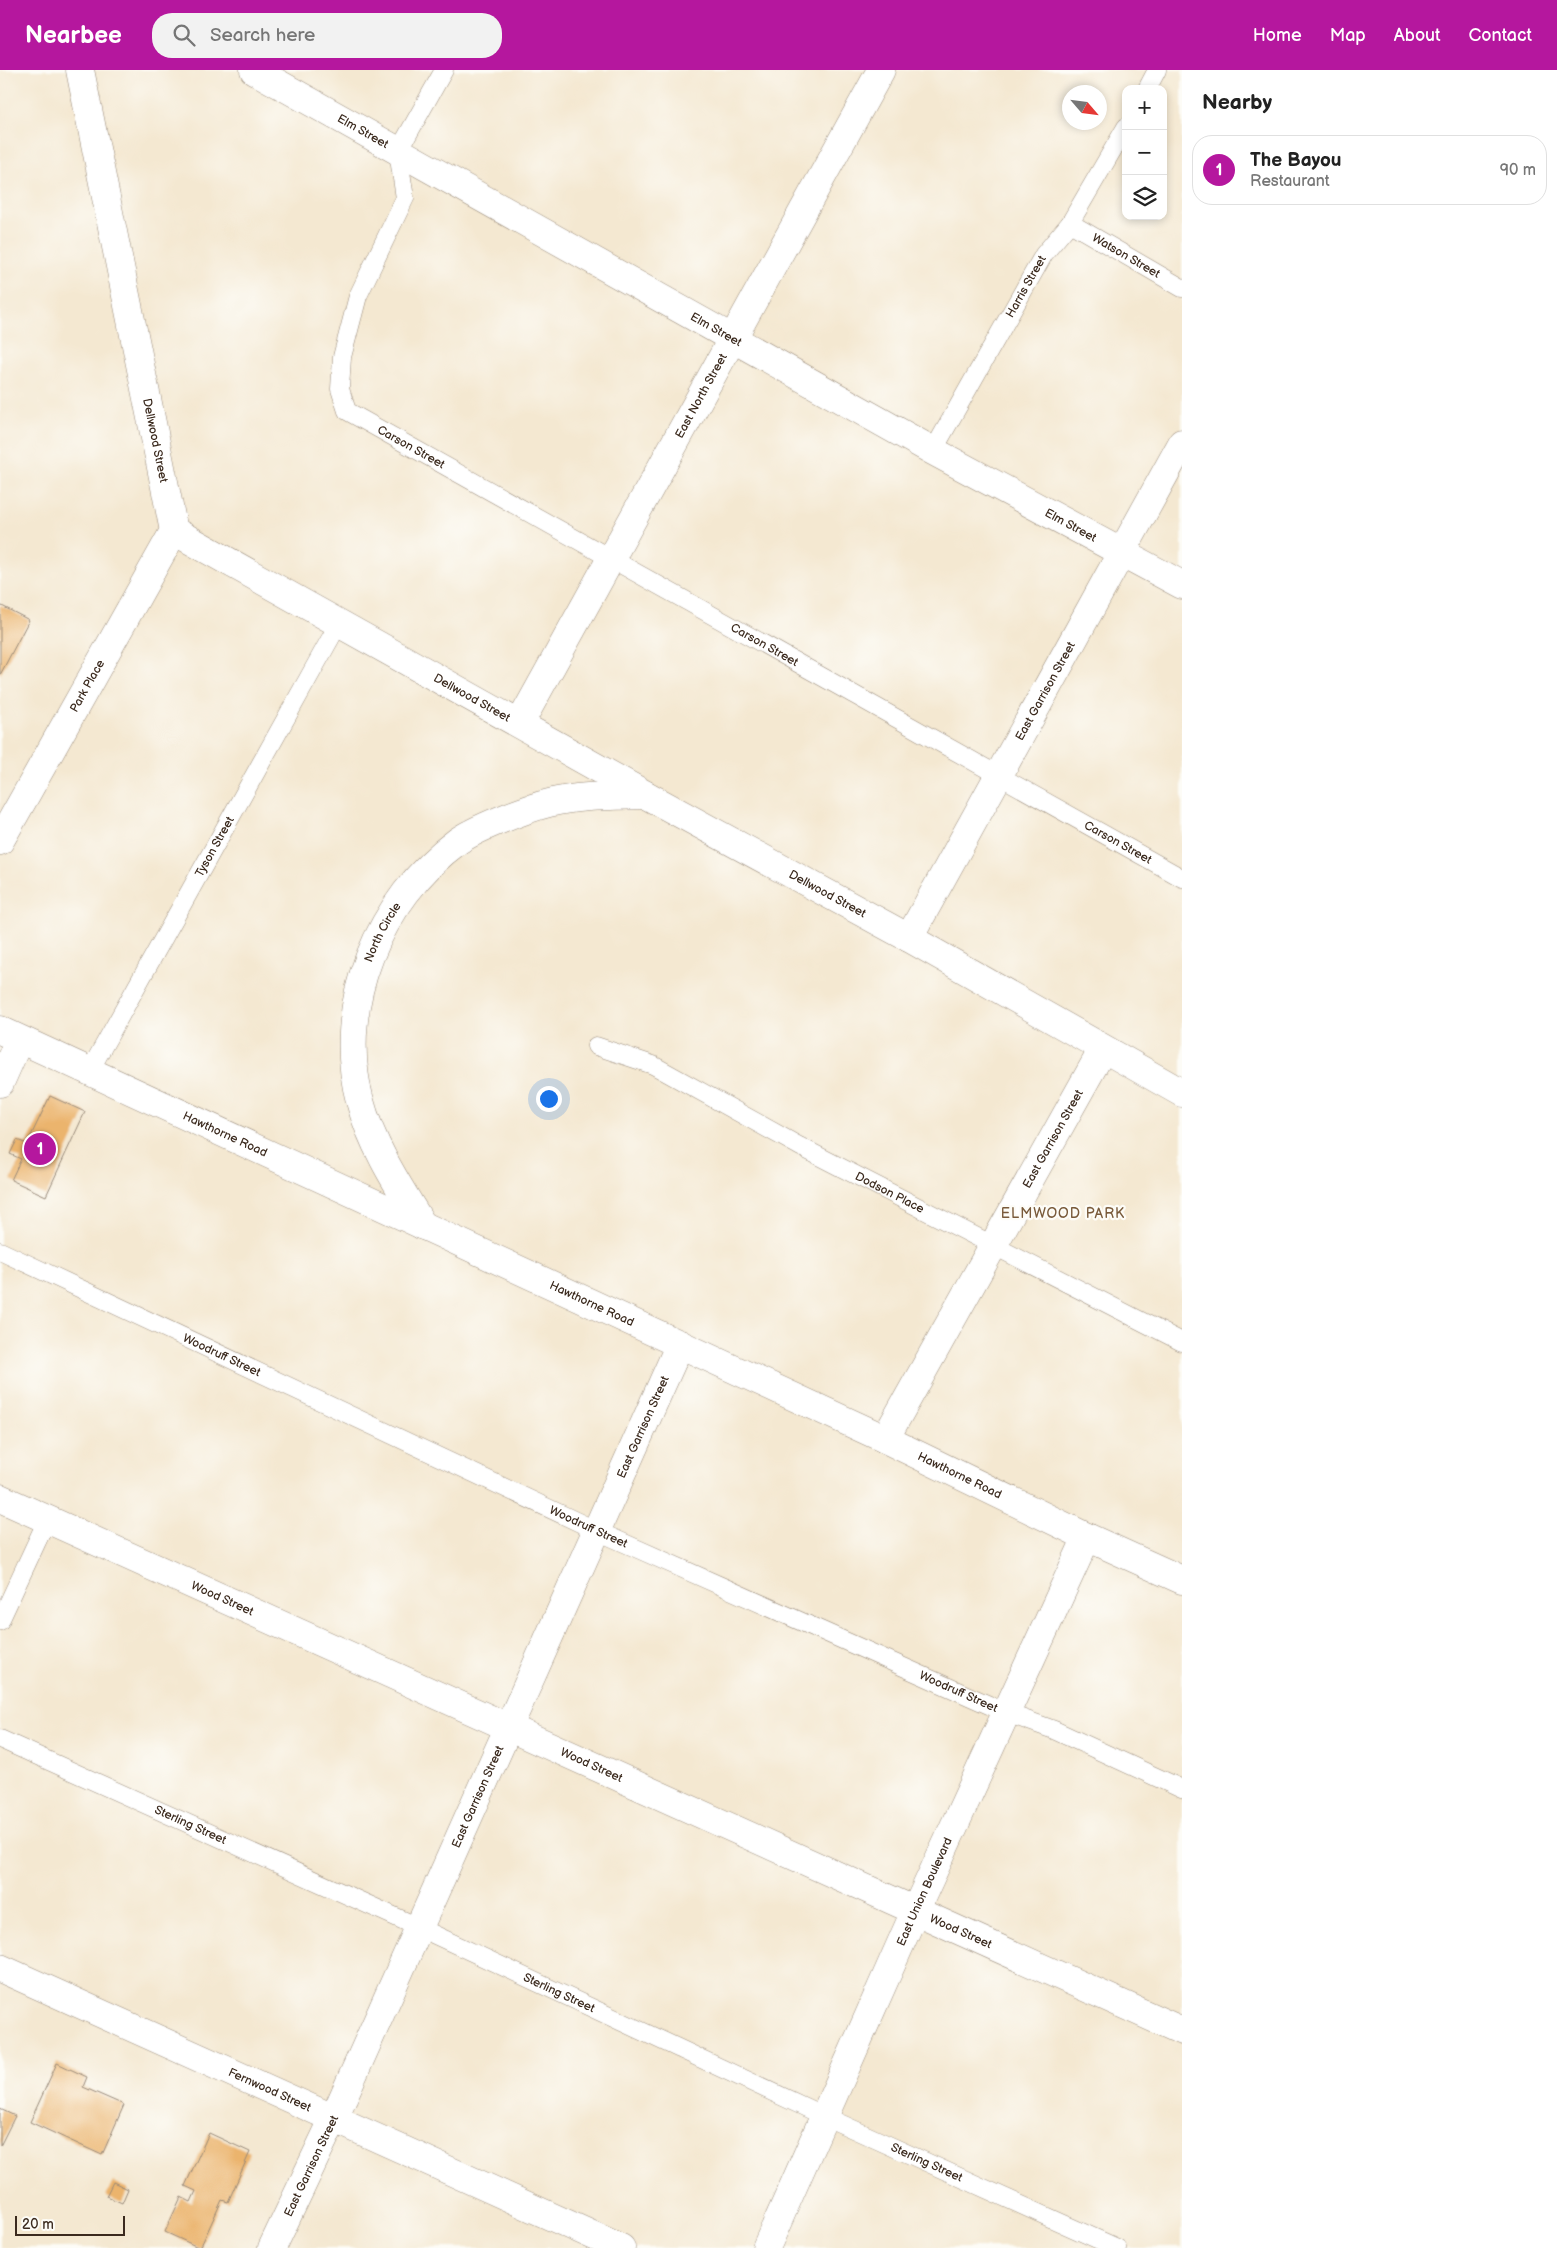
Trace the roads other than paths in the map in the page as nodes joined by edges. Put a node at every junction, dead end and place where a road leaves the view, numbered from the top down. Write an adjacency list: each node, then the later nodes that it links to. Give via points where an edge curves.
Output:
1 (80, 70): 14 (street, Dellwood Street)
2 (254, 70): 8 (street, Elm Street)
3 (444, 70): 8 (lane)
4 (881, 70): 11 (street, East North Street)
5 (1158, 70): 6 (lane)
6 (1149, 85)
7 (1124, 130): 9 (lane, Harris Street)
8 (398, 152): 11 (street, Elm Street); 16 (lane, Carson Street, via 405,198 358,296 342,358 340,389 347,411)
9 (1070, 223): 10 (lane, Watson Street); 13 (lane, Harris Street, via 1044,254)
10 (1182, 288)
11 (732, 337): 13 (street, Elm Street); 16 (street, East North Street)
12 (1182, 443): 15 (street, East Garrison Street)
13 (933, 451): 15 (street, Elm Street)
14 (174, 530): 18 (street, Dellwood Street); 22 (street, Park Place)
15 (1122, 552): 17 (street, Elm Street); 20 (street, East Garrison Street)
16 (610, 558): 19 (street, East North Street); 20 (lane, Carson Street)
17 (1182, 585)
18 (339, 623): 19 (street, Dellwood Street); 28 (lane, Tyson Street)
19 (520, 723): 21 (street, Dellwood Street)
20 (998, 776): 23 (lane, Carson Street); 24 (street, East Garrison Street)
21 (646, 795): 24 (street, Dellwood Street); 31 (street, North Circle, via 577,797 547,803 488,825 459,841 427,868 384,928 368,959 358,989 352,1057 360,1102 379,1150)
22 (0, 841)
23 (1182, 878)
24 (909, 938): 27 (street, Dellwood Street)
25 (10, 1035): 28 (street, Hawthorne Road); 29 (street)
26 (596, 1046): 32 (lane, Dodson Place, via 654,1065 799,1146)
27 (1103, 1049): 30 (street, Dellwood Street); 32 (street, East Garrison Street)
28 (89, 1072): 31 (street, Hawthorne Road)
29 (0, 1083)
30 (1182, 1092)
31 (423, 1226): 35 (street, Hawthorne Road)
32 (993, 1244): 34 (lane, Dodson Place); 36 (street, East Garrison Street)
33 (0, 1252): 39 (lane, Woodruff Street)
34 (1182, 1342)
35 (680, 1344): 36 (street, Hawthorne Road); 39 (street, East Garrison Street)
36 (885, 1439): 40 (street, Hawthorne Road)
37 (0, 1498): 38 (street, Wood Street)
38 (47, 1520): 42 (lane); 44 (street, Wood Street)
39 (595, 1530): 43 (lane, Woodruff Street); 44 (street, East Garrison Street)
40 (1087, 1537): 41 (street, Hawthorne Road); 43 (street, East Union Boulevard)
41 (1182, 1580)
42 (0, 1621)
43 (1006, 1714): 46 (lane, Woodruff Street, via 1054,1730); 47 (street, East Union Boulevard)
44 (508, 1726): 47 (street, Wood Street); 48 (street, East Garrison Street)
45 (0, 1739): 48 (lane, Sterling Street)
46 (1182, 1789)
47 (916, 1909): 50 (street, Wood Street); 51 (street, East Union Boulevard)
48 (418, 1927): 51 (lane, Sterling Street); 52 (street, East Garrison Street)
49 (0, 1968): 52 (street, Fernwood Street)
50 (1182, 2031)
51 (824, 2116): 55 (street, East Union Boulevard); 56 (lane, Sterling Street)
52 (333, 2120): 53 (street, East Garrison Street); 54 (street, Fernwood Street)
53 (272, 2248)
54 (621, 2248)
55 (766, 2248)
56 (1117, 2248)

